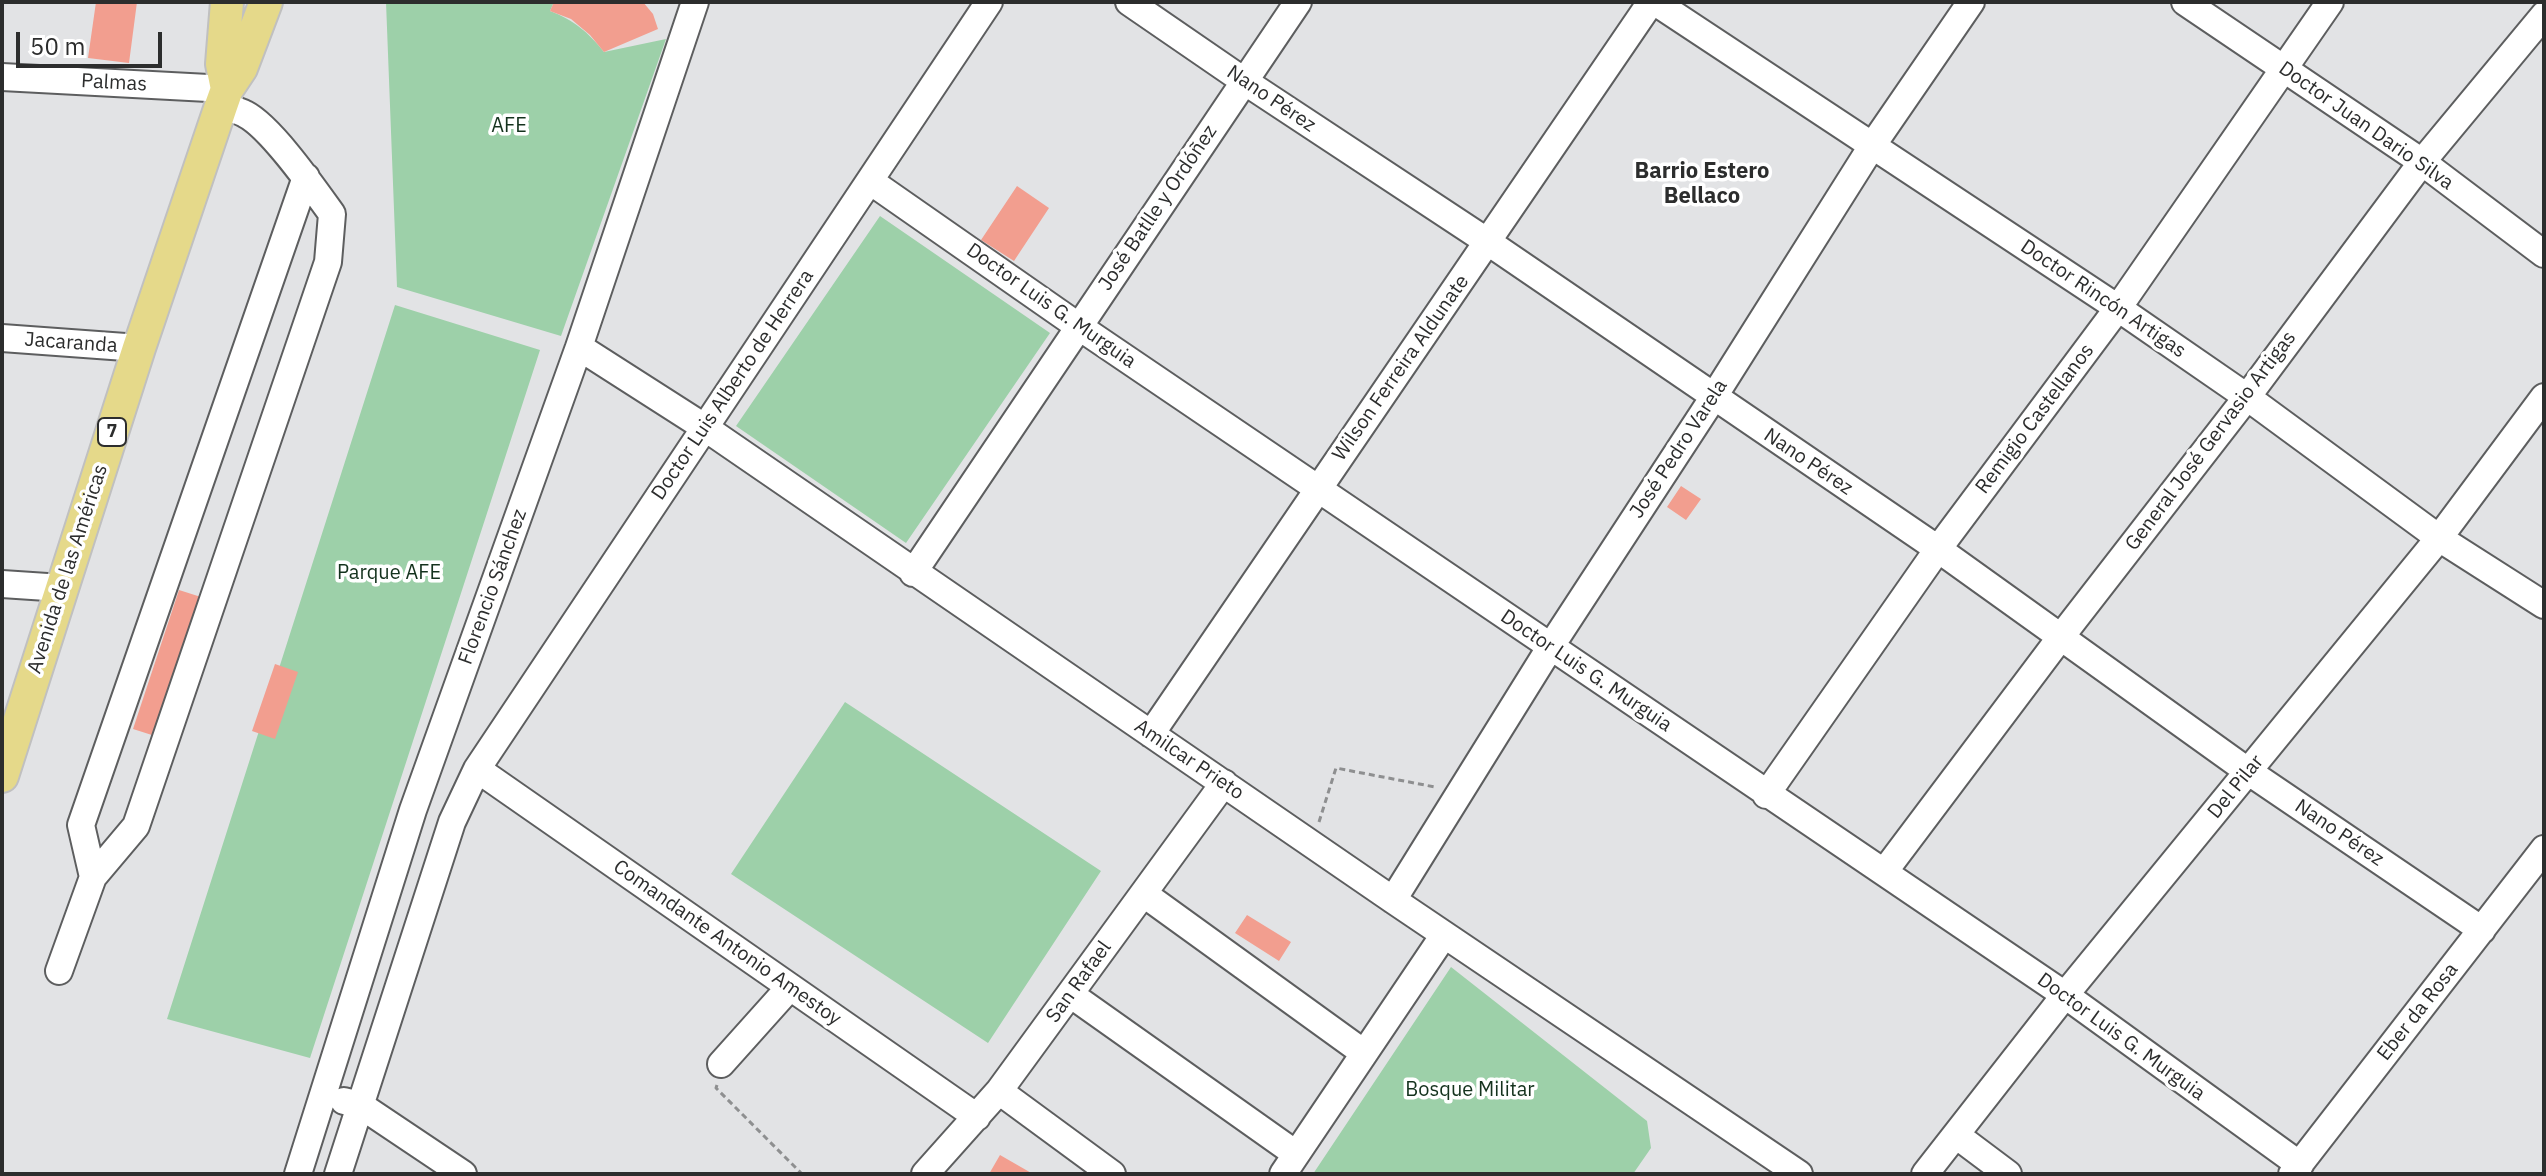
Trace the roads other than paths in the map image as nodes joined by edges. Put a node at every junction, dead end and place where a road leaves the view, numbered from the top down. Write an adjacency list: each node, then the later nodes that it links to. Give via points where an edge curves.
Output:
1 (227, 2): 15 (main road, Avenida de las Américas / 7)
2 (266, 2): 15 (main road, Avenida de las Américas / 7)
3 (695, 2): 25 (street, Florencio Sánchez)
4 (989, 2): 19 (street, Doctor Luis Alberto de Herrera)
5 (1129, 2): 14 (street, Nano Pérez)
6 (1298, 2): 14 (street, José Batlle y Ordóñez)
7 (1653, 2): 16 (street, Doctor Rincón Artigas); 20 (street, Wilson Ferreira Aldunate)
8 (1971, 2): 16 (street, José Pedro Varela)
9 (2185, 2): 12 (street, Doctor Juan Dario Silva)
10 (2330, 2): 12 (street, Remigio Castellanos)
11 (2544, 15): 17 (street, General José Gervasio Artigas)
12 (2283, 68): 17 (street, Doctor Juan Dario Silva); 22 (street, Remigio Castellanos)
13 (2, 77): 15 (street, Palmas)
14 (1244, 81): 20 (street, Nano Pérez); 23 (street, José Batlle y Ordóñez)
15 (224, 98): 18 (street, via 259,124); 26 (main road, Avenida de las Américas / 7)
16 (1872, 146): 22 (street, Doctor Rincón Artigas); 29 (street, José Pedro Varela)
17 (2422, 162): 21 (street, Doctor Juan Dario Silva); 27 (street, General José Gervasio Artigas)
18 (306, 177): 50 (street, via 81,825); 50 (street, via 332,214 328,262 136,826)
19 (870, 181): 23 (street, Doctor Luis G. Murguia); 30 (street, Doctor Luis Alberto de Herrera)
20 (1488, 242): 29 (street, Nano Pérez); 31 (street, Wilson Ferreira Aldunate)
21 (2544, 254)
22 (2118, 308): 27 (street, Doctor Rincón Artigas); 33 (street, Remigio Castellanos)
23 (1078, 326): 31 (street, Doctor Luis G. Murguia); 34 (street, José Batlle y Ordóñez)
24 (2, 338): 26 (street, Jacaranda)
25 (579, 347): 30 (street, Amilcar Prieto); 46 (street, Florencio Sánchez)
26 (139, 348): 36 (main road, Avenida de las Américas / 7)
27 (2247, 397): 32 (street, Doctor Rincón Artigas); 38 (street, General José Gervasio Artigas)
28 (2544, 397): 32 (street, Del Pilar)
29 (1713, 398): 33 (street, Nano Pérez); 39 (street, José Pedro Varela)
30 (704, 427): 34 (street, Amilcar Prieto); 41 (street, Doctor Luis Alberto de Herrera)
31 (1317, 489): 39 (street, Doctor Luis G. Murguia); 40 (street, Wilson Ferreira Aldunate)
32 (2439, 538): 37 (street, Doctor Rincón Artigas); 42 (street, Del Pilar)
33 (1938, 549): 38 (street, Nano Pérez); 45 (street, Remigio Castellanos)
34 (913, 573): 40 (street, Amilcar Prieto)
35 (2, 584): 36 (street)
36 (62, 588): 43 (main road, Avenida de las Américas / 7)
37 (2544, 605)
38 (2060, 638): 42 (street, Nano Pérez); 49 (street, General José Gervasio Artigas)
39 (1551, 646): 45 (street, Doctor Luis G. Murguia); 52 (street, José Pedro Varela)
40 (1151, 734): 44 (street, Amilcar Prieto)
41 (477, 769): 47 (street); 56 (street, Comandante Antonio Amestoy)
42 (2249, 772): 53 (street, Nano Pérez); 58 (street, Del Pilar)
43 (2, 776)
44 (1224, 783): 51 (street, San Rafael); 52 (street, Amilcar Prieto)
45 (1766, 795): 49 (street, Doctor Luis G. Murguia)
46 (413, 810): 47 (street); 62 (street, Florencio Sánchez)
47 (452, 822): 63 (street)
48 (2544, 849): 53 (street, Eber da Rosa)
49 (1884, 872): 58 (street, Doctor Luis G. Murguia)
50 (93, 877): 55 (street)
51 (1144, 894): 57 (street, San Rafael); 59 (street)
52 (1393, 900): 54 (street, Amilcar Prieto)
53 (2482, 930): 67 (street, Eber da Rosa)
54 (1444, 935): 59 (street); 73 (street, Amilcar Prieto)
55 (59, 971)
56 (790, 987): 60 (street); 64 (street, Comandante Antonio Amestoy)
57 (1070, 994): 61 (street, San Rafael); 66 (street)
58 (2065, 995): 65 (street, Del Pilar); 67 (street, Doctor Luis G. Murguia)
59 (1364, 1053): 66 (street)
60 (721, 1064)
61 (999, 1091): 64 (street, San Rafael); 72 (street)
62 (323, 1095): 63 (street); 68 (street, Florencio Sánchez)
63 (360, 1105): 69 (street); 70 (street)
64 (977, 1117): 71 (street, San Rafael)
65 (1956, 1135): 74 (street, Del Pilar); 75 (street)
66 (1290, 1164)
67 (2296, 1170)
68 (298, 1174)
69 (338, 1174)
70 (463, 1174)
71 (925, 1174)
72 (1112, 1174)
73 (1799, 1174)
74 (1925, 1174)
75 (2008, 1174)

